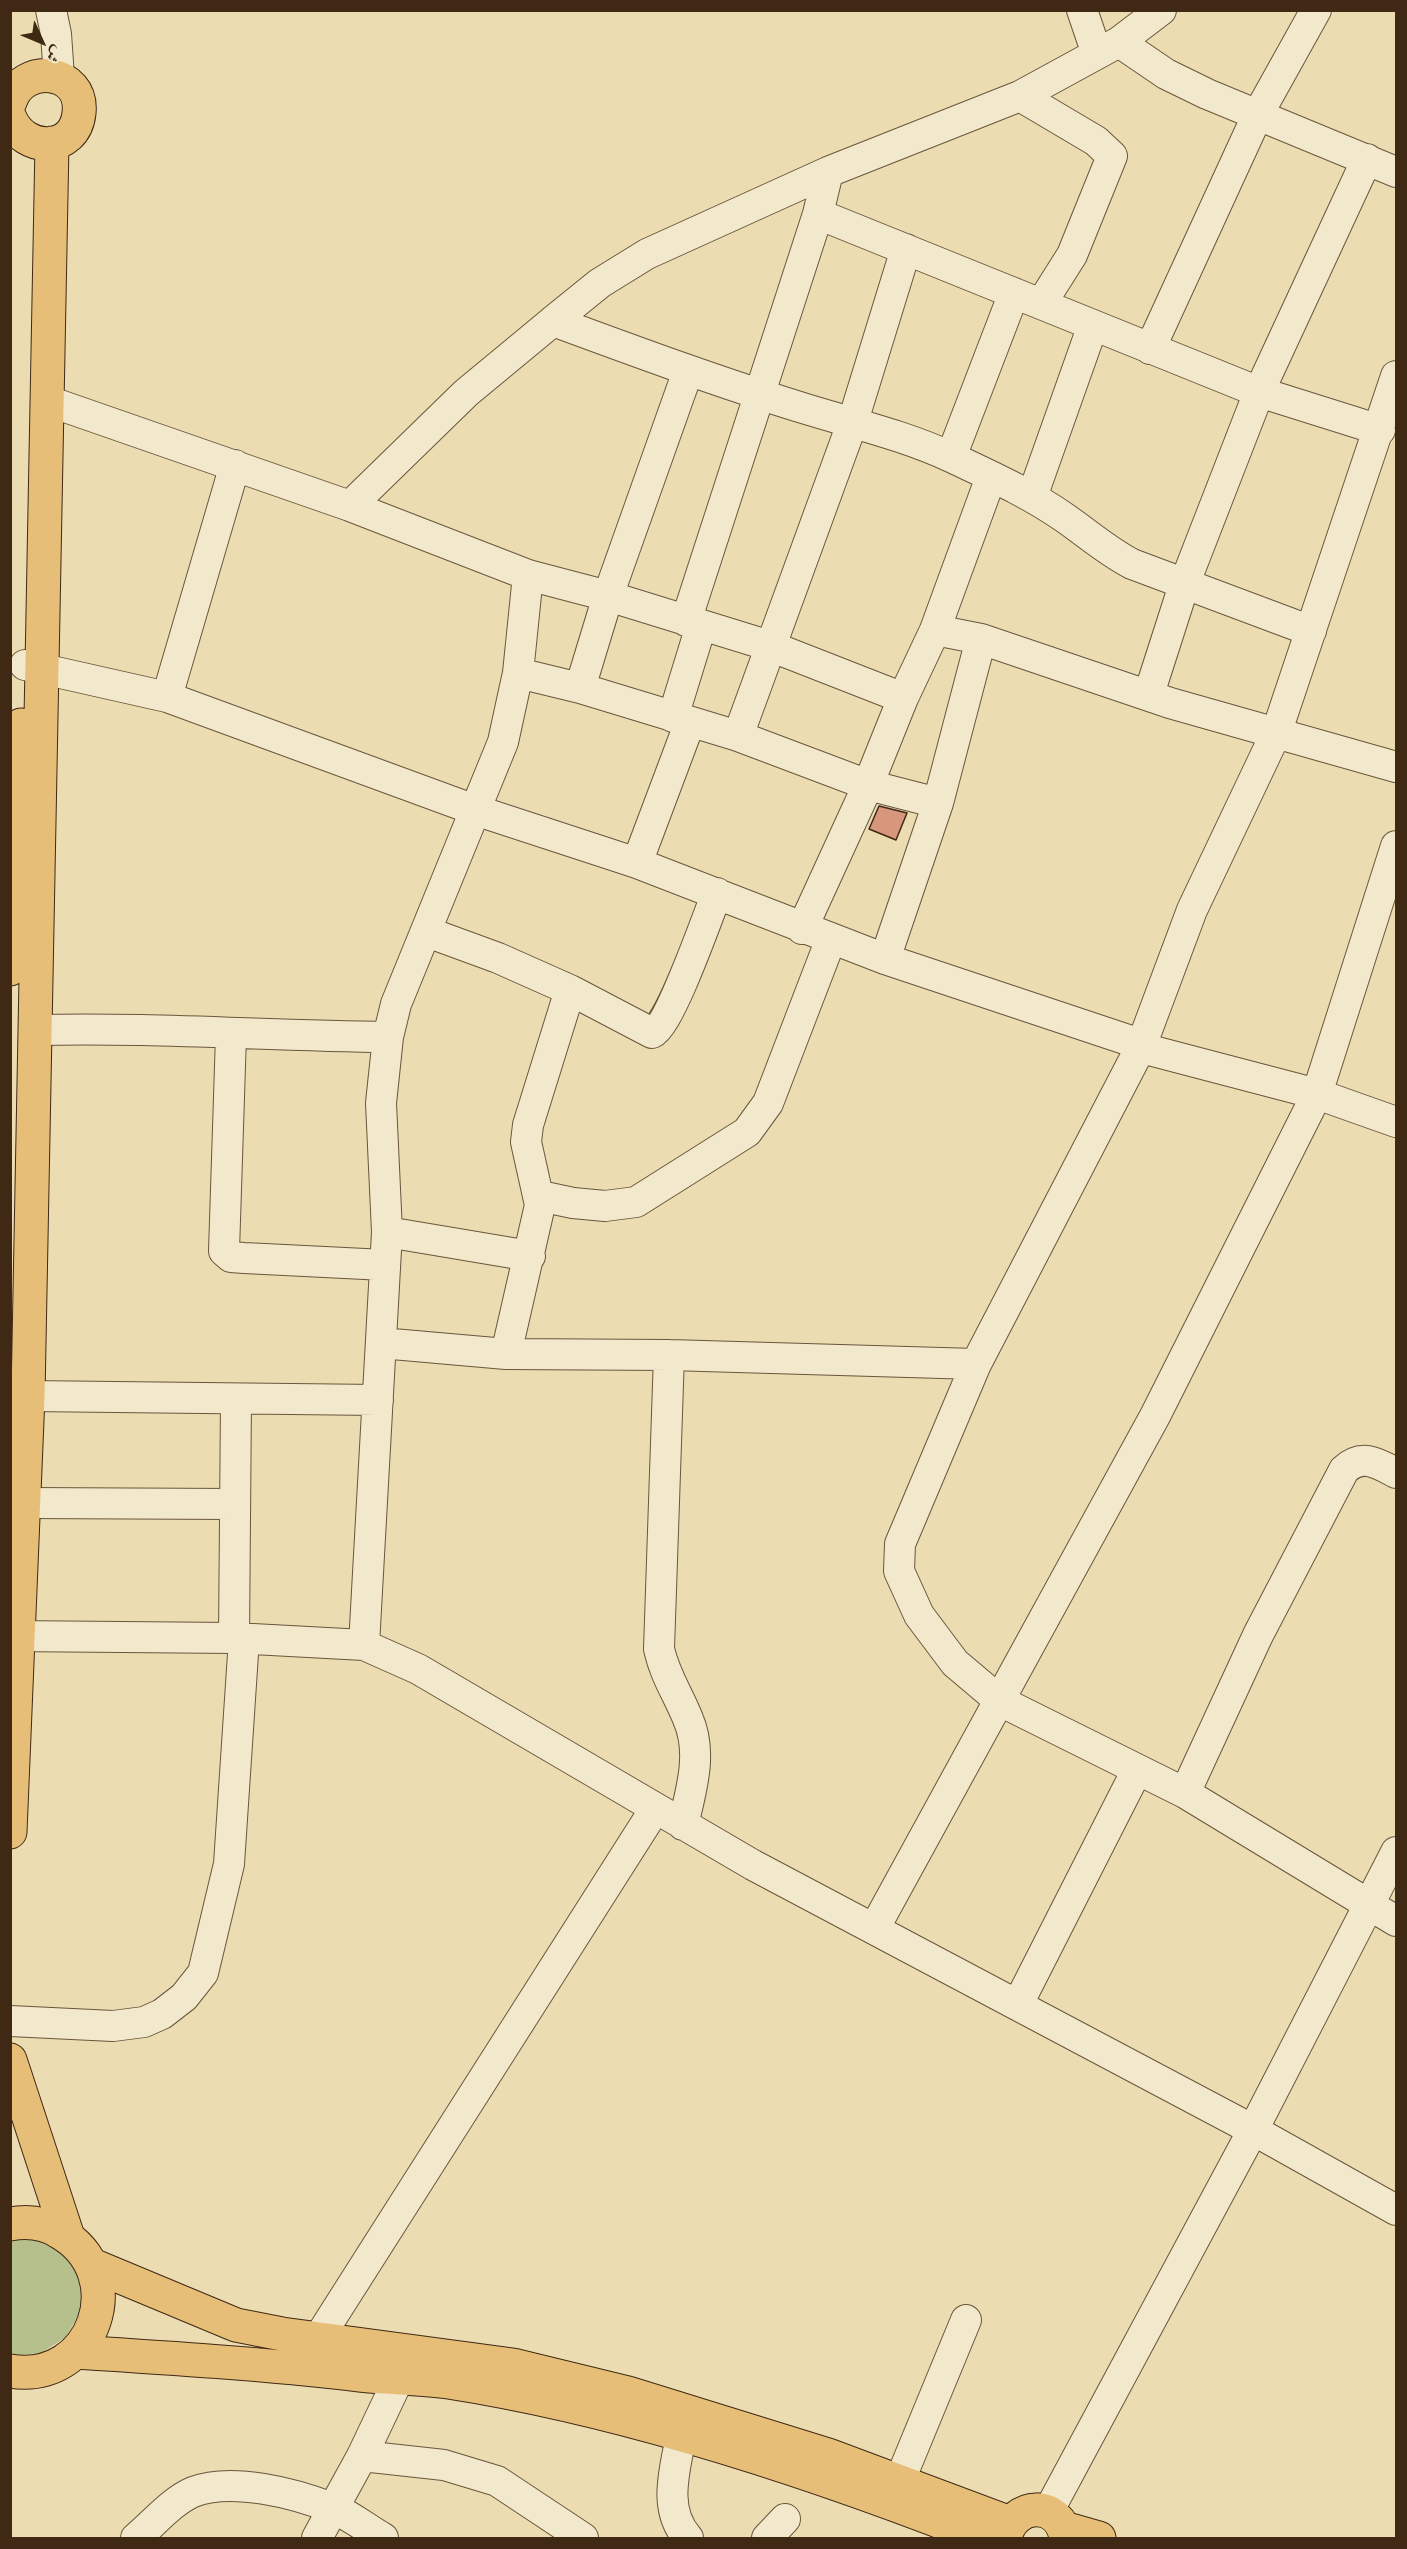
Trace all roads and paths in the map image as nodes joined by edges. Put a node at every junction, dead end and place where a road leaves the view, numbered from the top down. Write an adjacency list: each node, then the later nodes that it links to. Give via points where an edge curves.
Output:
1 (1082, 10): 5 (street)
2 (1161, 10): 5 (street)
3 (1316, 10): 8 (street)
4 (51, 12): 7 (street, via 56,34)
5 (1108, 48): 6 (street); 8 (street)
6 (1020, 96): 10 (street); 14 (street, via 1096,141 1112,156 1072,255)
7 (28, 106): 22 (main road); 38 (main road)
8 (1257, 116): 9 (street); 17 (street)
9 (1367, 159): 11 (street); 20 (street)
10 (828, 172): 12 (street); 15 (street, via 647,254 600,283)
11 (1396, 172)
12 (818, 214): 13 (street); 21 (street)
13 (906, 249): 14 (street); 23 (street)
14 (1027, 299): 16 (street); 25 (street)
15 (553, 321): 18 (street); 29 (street, via 466,393)
16 (1093, 325): 17 (street); 28 (street)
17 (1150, 348): 20 (street)
18 (688, 370): 21 (street); 32 (street)
19 (1394, 387): 24 (street)
20 (1259, 392): 24 (street); 31 (street)
21 (761, 393): 23 (street); 33 (street)
22 (48, 401): 26 (street); 38 (main road)
23 (853, 421): 25 (street); 37 (street)
24 (1380, 430): 35 (street)
25 (951, 457): 27 (street)
26 (235, 465): 29 (street); 42 (street)
27 (991, 477): 28 (street); 34 (street)
28 (1032, 497): 31 (street, via 1112,554)
29 (350, 506): 30 (street)
30 (528, 575): 32 (street); 39 (street)
31 (1184, 585): 35 (street); 41 (street)
32 (608, 596): 33 (street); 40 (street)
33 (693, 624): 37 (street); 44 (street)
34 (935, 630): 36 (street); 43 (street)
35 (1311, 632): 45 (street)
36 (981, 639): 41 (street); 49 (street)
37 (770, 646): 43 (street); 46 (street)
38 (34, 666): 42 (street); 58 (main road, via 16,796); 60 (main road)
39 (518, 673): 40 (street); 50 (street, via 503,742)
40 (580, 688): 44 (street)
41 (1149, 694): 45 (street)
42 (167, 697): 50 (street)
43 (903, 698): 48 (street)
44 (682, 719): 46 (street); 52 (street)
45 (1277, 731): 47 (street); 63 (street, via 1192,910)
46 (738, 736): 48 (street)
47 (1396, 766)
48 (868, 785): 49 (street); 54 (street)
49 (938, 803): 57 (street)
50 (475, 810): 52 (street); 55 (street)
51 (1396, 846): 64 (street)
52 (637, 863): 53 (street)
53 (717, 893): 54 (street); 59 (street, via 675,997 654,1033)
54 (802, 929): 56 (street)
55 (427, 932): 59 (street); 62 (street, via 396,1004)
56 (831, 939): 57 (street); 66 (street, via 768,1103 747,1132 636,1202 605,1206)
57 (885, 959): 63 (street)
58 (10, 969)
59 (570, 990): 66 (street, via 528,1125 526,1142)
60 (35, 1030): 61 (street, via 120,1028); 74 (main road)
61 (231, 1035): 62 (street); 69 (street, via 224,1251 231,1257)
62 (388, 1037): 67 (street, via 381,1103)
63 (1140, 1046): 64 (street); 73 (street)
64 (1317, 1095): 65 (street); 83 (street, via 1155,1416)
65 (1396, 1122)
66 (540, 1196): 68 (street)
67 (387, 1232): 68 (street); 69 (street)
68 (530, 1256): 71 (street)
69 (385, 1265): 70 (street)
70 (381, 1343): 71 (street); 76 (street)
71 (506, 1354): 72 (street)
72 (669, 1355): 73 (street); 87 (street, via 660,1649 664,1671 693,1734 695,1772)
73 (976, 1364): 83 (street, via 900,1544 899,1572 919,1615 939,1643 955,1663)
74 (28, 1396): 75 (street); 78 (main road)
75 (237, 1399): 76 (street); 79 (street)
76 (378, 1400): 82 (street)
77 (1396, 1473): 85 (street, via 1367,1460 1356,1461 1344,1470 1258,1635)
78 (25, 1503): 79 (street); 80 (main road)
79 (235, 1504): 81 (street)
80 (14, 1636): 81 (street); 88 (main road)
81 (239, 1638): 82 (street); 94 (street, via 229,1864 203,1973 184,1997 144,2022 113,2026)
82 (364, 1646): 86 (street, via 418,1669)
83 (1000, 1701): 84 (street); 92 (street)
84 (1137, 1770): 85 (street); 93 (street)
85 (1185, 1793): 90 (street)
86 (655, 1809): 87 (street); 102 (street)
87 (683, 1825): 92 (street)
88 (10, 1832)
89 (1396, 1852): 90 (street)
90 (1368, 1906): 91 (street); 96 (street)
91 (1396, 1922)
92 (874, 1929): 93 (street)
93 (1018, 2004): 96 (street)
94 (10, 2021)
95 (10, 2060): 99 (main road)
96 (1254, 2130): 97 (street); 110 (street)
97 (1396, 2210)
98 (10, 2224): 99 (main road, via 36,2223)
99 (68, 2237): 100 (main road)
100 (92, 2265): 102 (main road, via 236,2325); 103 (main road, via 98,2311 90,2333)
101 (966, 2320): 108 (street)
102 (318, 2339): 108 (main road, via 525,2368 672,2406)
103 (75, 2352): 104 (main road, via 49,2368); 105 (main road)
104 (13, 2374)
105 (399, 2378): 106 (main road, via 504,2392); 107 (street)
106 (681, 2436): 116 (street, via 670,2498); 117 (main road, via 827,2482)
107 (362, 2456): 109 (street); 115 (street, via 444,2465 497,2481)
108 (900, 2480): 111 (main road)
109 (333, 2508): 112 (street, via 255,2487 208,2488 182,2498); 113 (street); 114 (street)
110 (1059, 2526): 111 (main road, via 1031,2510 1023,2512); 118 (main road)
111 (1007, 2531)
112 (136, 2538)
113 (316, 2538)
114 (383, 2538)
115 (583, 2538)
116 (688, 2538)
117 (981, 2538)
118 (1099, 2538)

